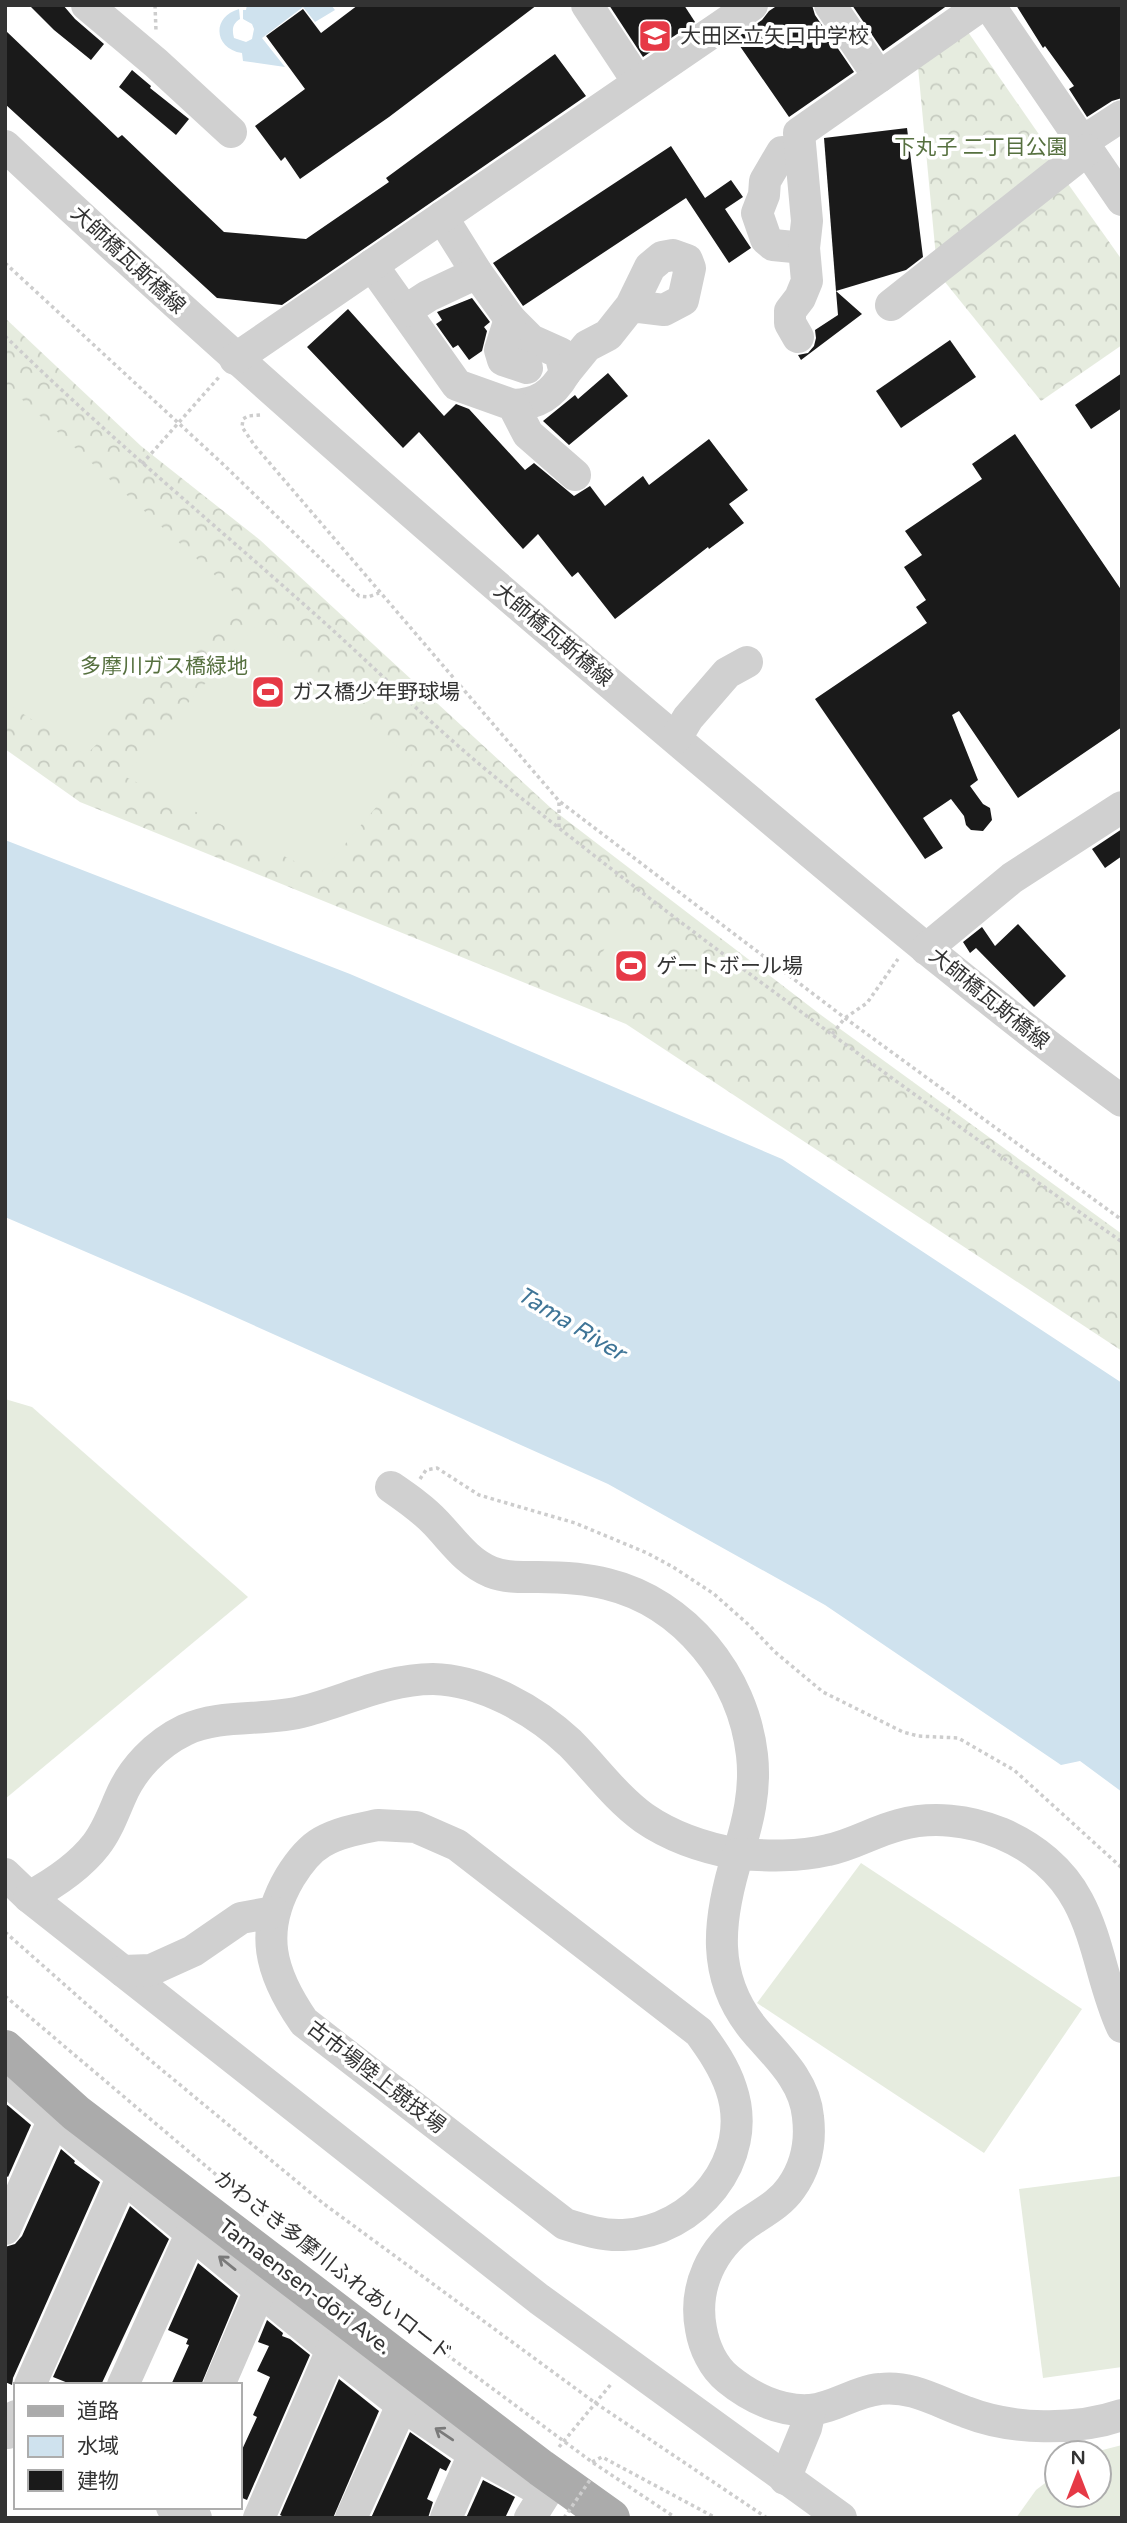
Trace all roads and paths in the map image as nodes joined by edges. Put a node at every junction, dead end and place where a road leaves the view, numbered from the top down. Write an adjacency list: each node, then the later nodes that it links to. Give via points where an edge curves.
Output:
1 (87, 5): 10 (street)
2 (587, 5): 8 (street)
3 (751, 5): 8 (street)
4 (830, 5): 7 (street)
5 (982, 5): 7 (street)
6 (989, 5): 12 (street)
7 (879, 77): 16 (street, via 799,133 807,222)
8 (638, 82): 15 (street)
9 (1122, 116): 12 (street)
10 (231, 132)
11 (5, 146): 26 (street, 大師橋瓦斯橋線)
12 (1085, 146): 14 (street); 20 (street)
13 (782, 152): 16 (street, via 765,181 764,195 748,211 772,245)
14 (1122, 200)
15 (442, 217): 18 (street); 19 (street)
16 (804, 248): 24 (street, via 807,281 790,311 790,323)
17 (5, 263): 30 (path)
18 (372, 265): 22 (street); 26 (street)
19 (477, 273): 22 (street); 25 (street)
20 (891, 305)
21 (631, 306): 27 (street, via 608,335 587,346)
22 (405, 311): 28 (street, via 457,384)
23 (5, 336): 31 (path)
24 (798, 337)
25 (511, 350): 27 (street, via 560,353); 28 (street, via 525,382)
26 (228, 367): 30 (path); 35 (street, 大師橋瓦斯橋線)
27 (565, 373): 28 (street, via 556,387)
28 (523, 405): 32 (street, via 528,434)
29 (262, 415): 33 (path, via 243,419 245,433)
30 (179, 422): 31 (path); 33 (path, via 359,596)
31 (142, 464): 38 (path)
32 (575, 475)
33 (379, 593): 36 (path)
34 (747, 662): 35 (street, via 727,673)
35 (676, 738): 39 (street, 大師橋瓦斯橋線)
36 (559, 801): 38 (path); 40 (path)
37 (1122, 807): 39 (street, via 1012,878)
38 (558, 827): 41 (path)
39 (914, 952): 40 (path, via 867,1003); 42 (street, 大師橋瓦斯橋線)
40 (845, 1018): 41 (path); 43 (path)
41 (832, 1034): 44 (path)
42 (1122, 1101)
43 (1122, 1220)
44 (1122, 1242)
45 (405, 1486): 46 (street, via 418,1507 469,1560 514,1577 582,1578 630,1590 670,1613 705,1645 737,1696 752,1754 752,1800); 47 (path, via 426,1470 437,1468 479,1495 575,1523 655,1557 714,1594 823,1692 903,1732 958,1738 1014,1770)
46 (738, 1854): 49 (street, via 693,1844 644,1818 600,1779 570,1744 518,1706 462,1684 415,1680 286,1716 223,1720 185,1730 139,1766 96,1845); 54 (street, via 811,1854 900,1825 926,1822 949,1821 995,1830 1033,1850 1077,1898); 70 (street, via 721,1921 728,1981 748,2021 790,2070 808,2111 810,2132 808,2150 791,2188 734,2234 713,2258 699,2296 699,2319 710,2358 720,2373 766,2403)
47 (1122, 1868)
48 (5, 1874): 49 (street)
49 (29, 1897): 52 (street)
50 (274, 1912): 50 (street, 古市場陸上競技場, via 299,1861 320,1843 346,1831 378,1825 416,1827 457,1845 699,2032 720,2060 732,2090 736,2117 733,2148 721,2177 689,2213 649,2231 622,2236 565,2224 304,2022 274,1967); 52 (street, via 241,1918 192,1951 151,1970)
51 (5, 1932): 68 (path, via 324,2204)
52 (123, 1971): 75 (street, via 539,2299)
53 (5, 1996): 61 (path, かわさき多摩川ふれあいロード)
54 (1122, 2027)
55 (5, 2049): 76 (main road, Tamaensen-dōri Ave., via 76,2113)
56 (5, 2079): 57 (street)
57 (54, 2119): 58 (street); 59 (street)
58 (122, 2178): 60 (street); 65 (street)
59 (5, 2229)
60 (191, 2234): 63 (street, one-way to 60); 66 (street)
61 (301, 2245)
62 (348, 2281): 72 (path, かわさき多摩川ふれあいロード)
63 (260, 2290): 64 (street); 67 (street)
64 (332, 2350): 69 (street); 77 (street)
65 (31, 2383)
66 (124, 2383)
67 (220, 2383)
68 (594, 2402): 72 (path); 84 (path)
69 (402, 2405): 73 (street, one-way to 69); 78 (street)
70 (810, 2410): 71 (street, via 881,2388 911,2391 969,2414 1024,2424 1081,2424); 75 (street)
71 (1122, 2415)
72 (564, 2441): 74 (path, かわさき多摩川ふれあいロード)
73 (474, 2454): 76 (street); 79 (street)
74 (592, 2462): 82 (path, かわさき多摩川ふれあいロード); 83 (path, via 601,2457)
75 (785, 2479): 85 (street)
76 (555, 2492): 80 (path, bridge); 81 (main road, Tamaensen-dōri Ave.)
77 (259, 2518)
78 (351, 2518)
79 (446, 2518)
80 (564, 2518)
81 (611, 2518)
82 (676, 2518)
83 (716, 2518)
84 (767, 2518)
85 (841, 2518)

